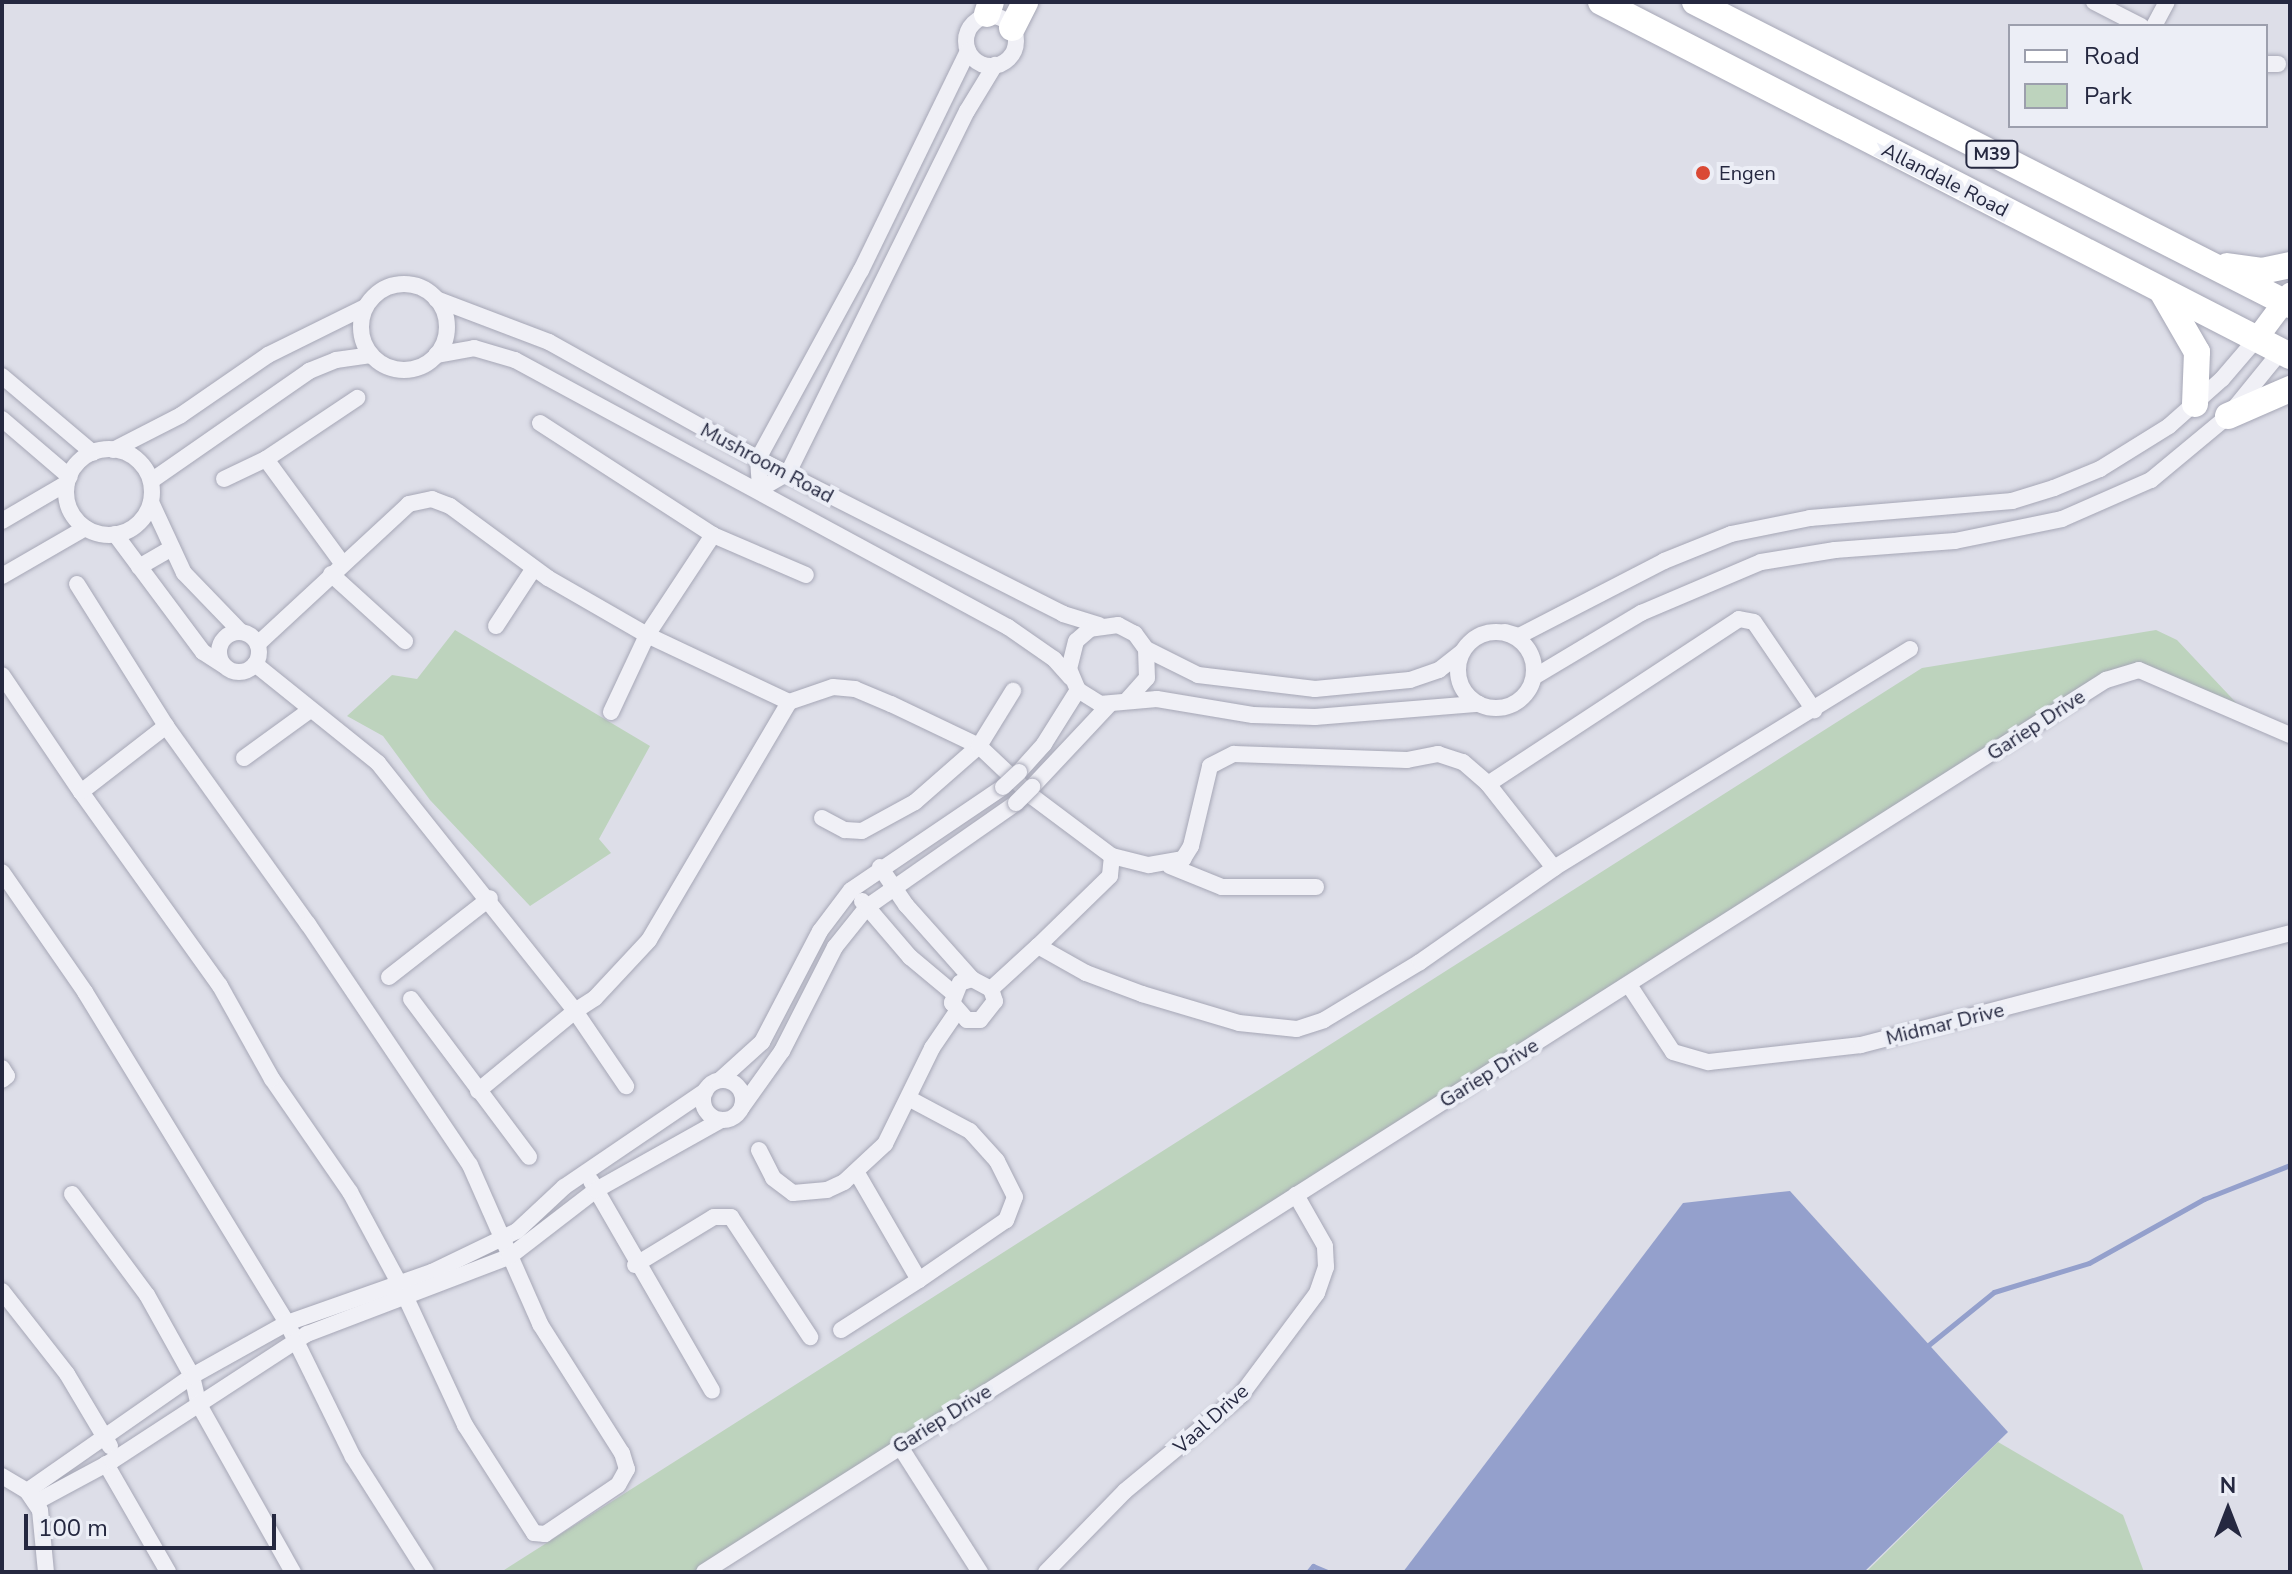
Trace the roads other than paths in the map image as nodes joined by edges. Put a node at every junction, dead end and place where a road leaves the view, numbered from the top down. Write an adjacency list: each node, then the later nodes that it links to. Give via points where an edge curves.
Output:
1 (1025, 2): 9 (main road)
2 (1601, 2): 14 (main road, Allandale Road / M39)
3 (1695, 2): 12 (main road, M39)
4 (2094, 2): 7 (street)
5 (2167, 2): 8 (street)
6 (989, 8): 9 (street); 10 (street, via 970,27)
7 (2137, 24)
8 (2155, 24)
9 (1012, 28): 11 (street, via 1014,51)
10 (968, 51): 11 (street, via 980,63); 32 (street, via 861,270)
11 (995, 65): 33 (street, via 967,111)
12 (2207, 264): 13 (main road, via 2262,271); 16 (main road, M39)
13 (2290, 265)
14 (2160, 289): 18 (main road, Allandale Road / M39); 25 (main road, via 2180,314 2197,352)
15 (436, 299): 17 (street, Mushroom Road, via 419,287 398,284 379,292); 21 (street, via 447,327); 32 (street, Mushroom Road, via 549,342)
16 (2288, 300): 18 (street)
17 (365, 307): 20 (street, via 362,337); 29 (street, Mushroom Road, via 268,355 181,415)
18 (2258, 337): 19 (main road, Allandale Road / M39); 25 (street)
19 (2287, 349): 26 (street)
20 (371, 355): 21 (street, Mushroom Road, via 398,370 419,367); 36 (street, via 309,371)
21 (436, 355): 37 (street, Mushroom Road, via 474,348 515,360)
22 (2, 376): 30 (street)
23 (2290, 389): 26 (main road)
24 (357, 398): 31 (street)
25 (2195, 404): 53 (street, via 2138,447 2054,488 2012,501 1810,518 1731,534 1664,561 1519,636)
26 (2228, 416): 63 (street, via 2151,480 2062,519 1955,541 1761,562 1641,613)
27 (2, 419): 35 (street)
28 (540, 423): 42 (street)
29 (113, 450): 30 (street); 36 (street, via 133,457)
30 (93, 453): 35 (street, via 76,464)
31 (266, 459): 34 (street); 46 (street)
32 (758, 459): 33 (street, Mushroom Road); 37 (street)
33 (788, 473): 37 (street); 50 (street, Mushroom Road, via 1063,614)
34 (224, 479)
35 (68, 480): 39 (street); 40 (street, via 71,513)
36 (151, 481): 38 (street)
37 (760, 489): 64 (street, Mushroom Road, via 1008,627 1054,659)
38 (151, 502): 41 (street, via 134,527); 43 (street)
39 (2, 521)
40 (85, 528): 41 (street); 48 (street)
41 (115, 534): 44 (street)
42 (713, 535): 47 (street); 54 (street)
43 (169, 550): 44 (street); 52 (street)
44 (139, 567): 61 (street, via 203,652)
45 (534, 568): 46 (street, via 450,506 432,499 409,504); 51 (street); 54 (street)
46 (336, 569): 55 (street); 56 (street)
47 (806, 575)
48 (2, 576)
49 (77, 584): 73 (street)
50 (1099, 625): 57 (street, via 1127,629); 64 (street, via 1076,641 1069,659)
51 (496, 626)
52 (241, 632): 56 (street); 61 (street, via 223,640 218,652)
53 (1505, 632): 59 (street, via 1476,638); 63 (street, via 1528,648)
54 (647, 635): 67 (street); 72 (street)
55 (405, 641)
56 (258, 644): 60 (street)
57 (1146, 649): 59 (street, via 1198,675 1315,689 1410,680 1439,670); 66 (street, via 1147,678)
58 (1910, 649): 70 (street)
59 (1462, 652): 68 (street, via 1459,681)
60 (255, 664): 61 (street, via 239,672); 71 (street)
61 (223, 665)
62 (2, 675): 78 (street)
63 (1534, 677): 68 (street, via 1518,702 1498,709)
64 (1074, 684): 69 (street); 82 (street, bridge, via 1044,744 1019,772)
65 (1013, 691): 75 (street)
66 (1128, 699): 68 (street, via 1315,717); 69 (street)
67 (789, 702): 75 (street, via 833,687 855,689); 98 (street, via 649,940 595,998)
68 (1478, 704)
69 (1109, 705): 86 (street, bridge, via 1016,803)
70 (1814, 710): 77 (street, via 1754,622 1739,619); 83 (street)
71 (309, 711): 76 (street); 88 (street, via 378,763)
72 (611, 712)
73 (166, 726): 78 (street); 116 (street, via 308,924 470,1165)
74 (2290, 735): 94 (street, Gariep Drive, via 2163,678 2124,671)
75 (979, 746): 79 (street, via 915,802 874,828 845,830); 80 (street, via 1033,797)
76 (244, 758)
77 (1488, 784): 81 (street, via 1463,762 1438,754 1407,760 1224,756 1210,766 1191,846); 83 (street)
78 (81, 792): 120 (street, via 220,986 272,1079 350,1192)
79 (822, 818)
80 (1112, 856): 81 (street); 91 (street, via 1110,876)
81 (1170, 866): 85 (street, via 1222,887)
82 (880, 867): 86 (street); 87 (street)
83 (1554, 868): 91 (street, via 1420,962 1324,1020 1297,1029 1239,1023 1142,994 1086,973)
84 (2, 872): 122 (street, via 85,992)
85 (1316, 887)
86 (893, 888): 89 (street); 93 (street)
87 (851, 890): 89 (street); 102 (street, via 820,931 762,1042)
88 (490, 898): 92 (street); 98 (street)
89 (867, 907): 96 (street, via 910,957); 107 (street, via 835,947 782,1051)
90 (2290, 933): 94 (street, Midmar Drive, via 1861,1045 1709,1062 1673,1052)
91 (1038, 946): 95 (street)
92 (389, 977)
93 (972, 979): 95 (street); 96 (street)
94 (1629, 985): 115 (street, Gariep Drive)
95 (991, 989): 99 (street, via 990,1013 980,1020)
96 (953, 993): 99 (street)
97 (411, 999): 104 (street)
98 (575, 1011): 103 (street); 104 (street)
99 (956, 1013): 106 (street, via 932,1048)
100 (2, 1068): 101 (street, via 7,1076)
101 (2, 1080)
102 (720, 1080): 105 (street); 107 (street, via 739,1087)
103 (626, 1086)
104 (478, 1091): 110 (street)
105 (705, 1091): 108 (street, via 707,1113); 111 (street)
106 (910, 1099): 112 (street, via 885,1144); 119 (street, via 948,1115 982,1143 1015,1197 1006,1220)
107 (742, 1107): 108 (street, via 734,1117)
108 (721, 1120): 113 (street)
109 (759, 1150): 112 (street, via 773,1178 793,1193 827,1190)
110 (529, 1157)
111 (586, 1172): 113 (street); 116 (street)
112 (857, 1173): 119 (street)
113 (596, 1190): 117 (street); 118 (street)
114 (72, 1194): 126 (street, via 147,1295)
115 (1296, 1195): 130 (street, Gariep Drive); 140 (street, Vaal Drive, via 1325,1246 1326,1267 1317,1293 1241,1395 1125,1491)
116 (502, 1239): 117 (street); 120 (street)
117 (509, 1257): 120 (street); 120 (street, via 540,1324 626,1462 626,1477 618,1485 545,1534 534,1533 465,1425)
118 (635, 1265): 124 (street, via 714,1217 731,1217); 127 (street)
119 (919, 1280): 123 (street)
120 (402, 1290): 122 (street); 125 (street)
121 (2, 1291): 129 (street, via 67,1374)
122 (287, 1323): 125 (street); 126 (street)
123 (841, 1330)
124 (810, 1337)
125 (295, 1340): 128 (street); 137 (street, via 353,1457)
126 (192, 1376): 128 (street); 129 (street)
127 (712, 1391)
128 (198, 1403): 131 (street); 136 (street)
129 (106, 1439): 131 (street); 133 (street)
130 (899, 1445): 138 (street, Gariep Drive); 139 (street)
131 (111, 1461): 133 (street); 135 (street)
132 (2, 1476): 133 (street)
133 (32, 1497): 134 (street)
134 (46, 1572)
135 (168, 1572)
136 (293, 1572)
137 (426, 1572)
138 (704, 1572)
139 (980, 1572)
140 (1046, 1572)

